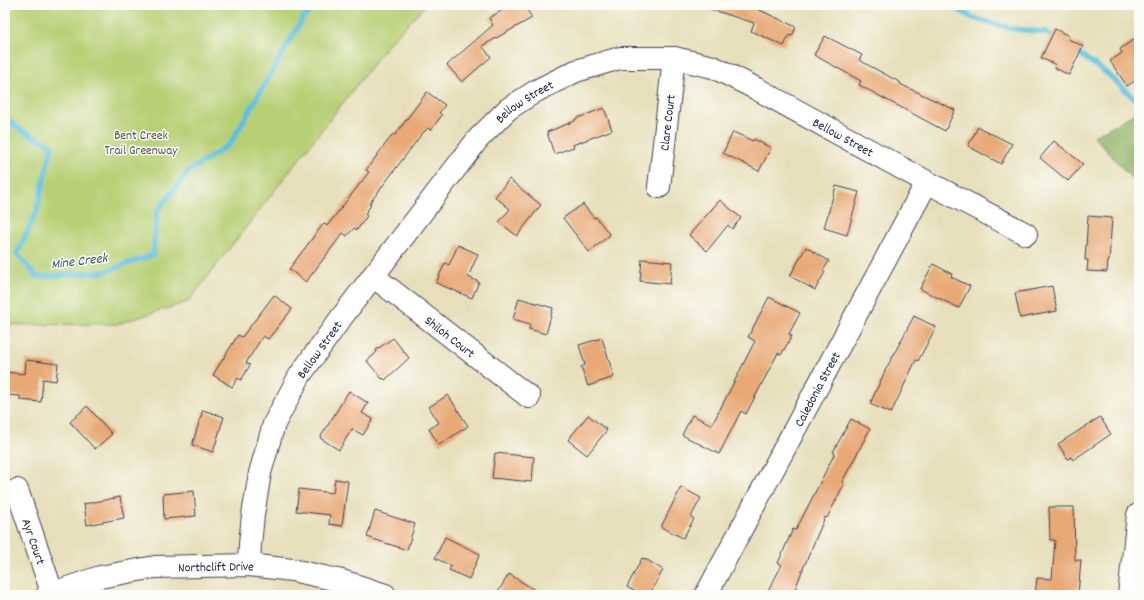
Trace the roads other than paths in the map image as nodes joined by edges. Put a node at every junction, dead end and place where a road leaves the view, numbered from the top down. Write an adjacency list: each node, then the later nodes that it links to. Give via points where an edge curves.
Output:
1 (674, 58): 2 (street, Bellow Street, via 713,67); 3 (street, Clare Court); 5 (street, Bellow Street, via 620,58 576,71 536,91 508,110 478,139)
2 (926, 182): 4 (street, Bellow Street); 12 (street, Caledonia Street)
3 (659, 187)
4 (1026, 234)
5 (373, 276): 6 (street, Shiloh Court); 9 (street, Bellow Street, via 300,375 274,424 260,473)
6 (529, 397)
7 (17, 490): 10 (street, Ayr Court)
8 (1138, 514): 13 (street)
9 (249, 565): 10 (street, Northclift Drive, via 155,567 100,577); 11 (street, Northclift Drive, via 292,570)
10 (50, 594)
11 (386, 595)
12 (706, 595)
13 (1129, 595)

